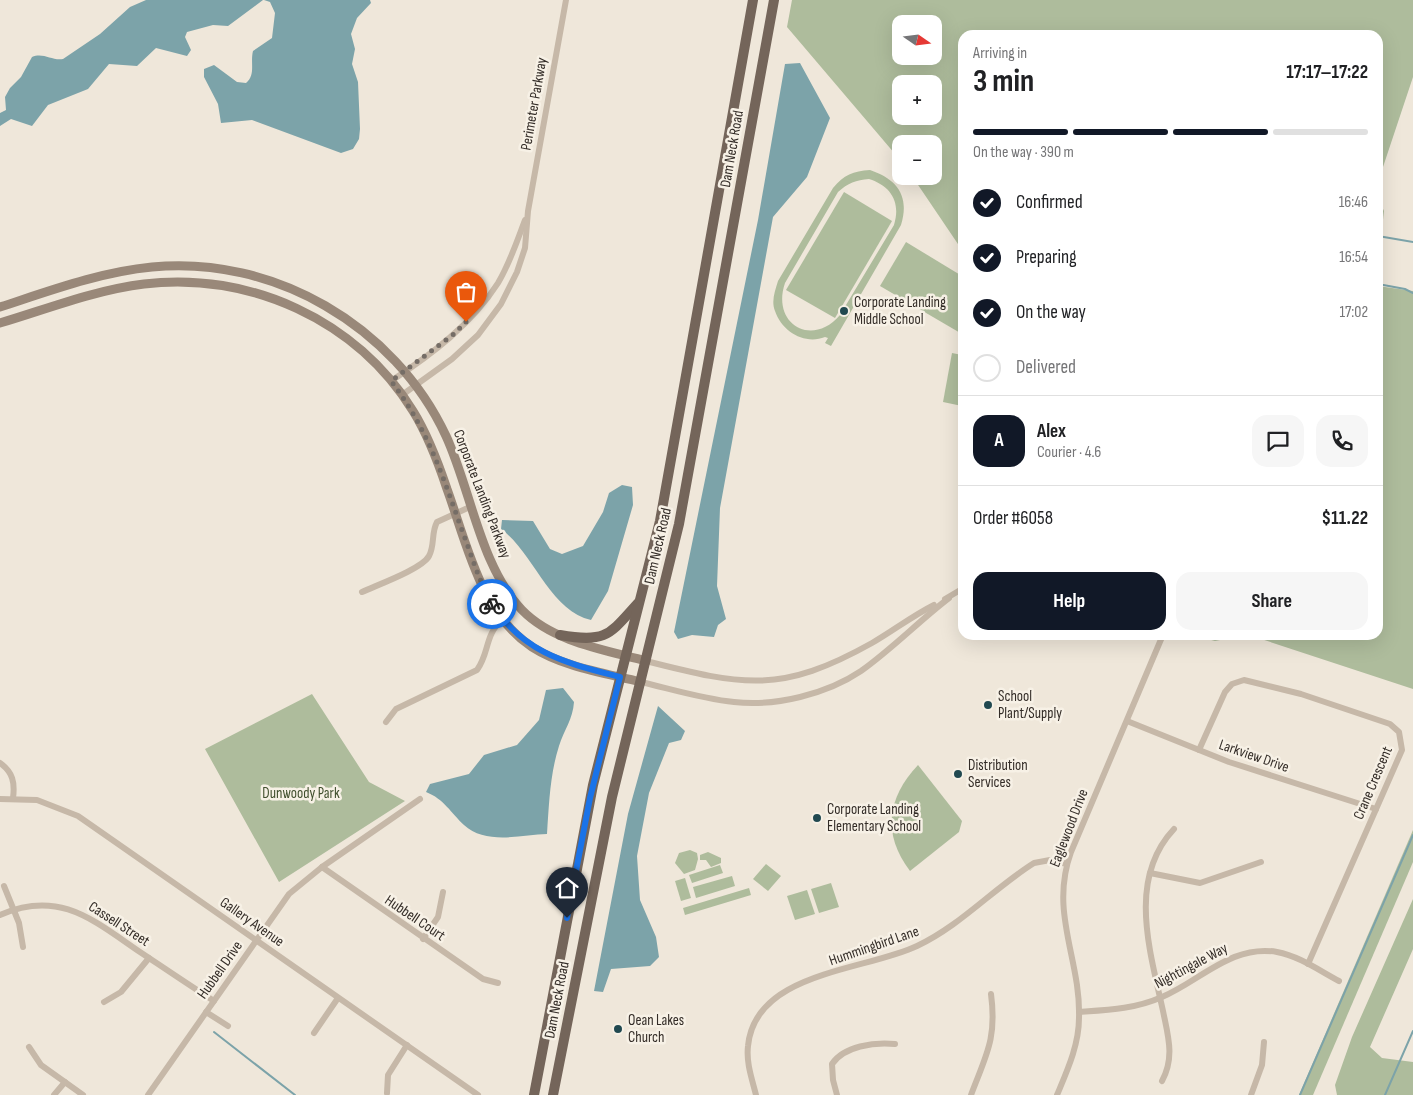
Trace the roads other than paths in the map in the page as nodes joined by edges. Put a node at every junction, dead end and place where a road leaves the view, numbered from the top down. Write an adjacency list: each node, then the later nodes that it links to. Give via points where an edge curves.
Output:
1 (566, 0): 4 (street, Perimeter Parkway)
2 (753, 0): 16 (main road, Dam Neck Road, via 660,521)
3 (774, 0): 21 (main road, Dam Neck Road, via 679,524)
4 (528, 211): 7 (street, Perimeter Parkway, via 510,260 489,296 454,334); 9 (street, Perimeter Parkway, via 525,248 512,283 497,310 469,344)
5 (0, 307): 7 (street, Corporate Landing Parkway, via 126,271 174,266 222,269 265,279 326,306 364,332)
6 (0, 323): 8 (street, Corporate Landing Parkway, via 121,288 167,282 211,284 257,293 312,316 351,341)
7 (405, 372): 8 (street, Perimeter Parkway); 9 (street, Corporate Landing Parkway)
8 (391, 381): 10 (street, Corporate Landing Parkway)
9 (415, 386): 10 (street, Perimeter Parkway); 11 (street, Corporate Landing Parkway, via 446,436)
10 (402, 395): 12 (street, Corporate Landing Parkway, via 423,428)
11 (472, 506): 12 (street); 18 (street, Corporate Landing Parkway, via 506,589 529,616)
12 (456, 513): 13 (street, via 436,524 432,533 432,550 426,560); 17 (street, Corporate Landing Parkway, via 478,577)
13 (362, 592)
14 (958, 592): 15 (street, Corporate Landing Parkway)
15 (949, 598): 21 (street, Corporate Landing Parkway, via 838,662 793,678 775,681 713,678); 23 (street, Corporate Landing Parkway, via 862,670 823,690 763,702 734,702)
16 (640, 600): 18 (main road, via 618,626 606,634 588,638); 20 (main road, Dam Neck Road)
17 (503, 619): 22 (street, Corporate Landing Parkway, via 531,646 545,654); 25 (street, via 492,630 477,670 396,709)
18 (560, 635): 20 (street, Corporate Landing Parkway)
19 (1161, 640): 24 (street, Eaglewood Drive)
20 (626, 656): 21 (street, Corporate Landing Parkway); 22 (main road, Dam Neck Road)
21 (646, 661): 23 (main road, Dam Neck Road)
22 (620, 677): 23 (street, Corporate Landing Parkway); 68 (main road, Dam Neck Road, via 584,825)
23 (641, 682): 69 (main road, Dam Neck Road, via 604,832)
24 (1127, 721): 26 (street, Larkview Drive); 34 (street, Eaglewood Drive)
25 (386, 722)
26 (1199, 750): 31 (street, Larkview Drive); 31 (street, Crane Crescent, via 1225,692 1232,684 1244,680 1301,694 1390,724 1399,732 1402,750)
27 (0, 763): 28 (street, via 12,776)
28 (12, 798): 29 (street, Gallery Avenue); 42 (street, Gallery Avenue, via 52,804 78,816)
29 (0, 799)
30 (420, 799): 35 (street, Hubbell Drive)
31 (1376, 809): 45 (street, Crane Crescent)
32 (1174, 829): 36 (street, via 1160,847)
33 (1261, 862): 36 (street, via 1200,883)
34 (1067, 864): 54 (street, Eaglewood Drive, via 1063,910); 70 (street, Hummingbird Lane, via 1050,860 1034,862 918,946 799,984 777,996 763,1010 750,1035 748,1056)
35 (322, 867): 41 (street, Hubbell Court); 42 (street, Hubbell Drive, via 289,894)
36 (1150, 873): 50 (street, via 1145,911)
37 (4, 886): 39 (street)
38 (444, 892): 41 (street, via 438,917)
39 (14, 909): 40 (street, Cassell Street); 43 (street); 44 (street, Cassell Street, via 44,904 70,908 88,916)
40 (0, 915)
41 (423, 939): 47 (street, Hubbell Court, via 483,979)
42 (256, 940): 49 (street, Gallery Avenue); 51 (street, Hubbell Drive)
43 (23, 947)
44 (149, 958): 51 (street, Cassell Street); 52 (street, via 121,992)
45 (1308, 964): 46 (street, Nightingale Way); 50 (street, Nightingale Way, via 1278,952 1249,952 1226,960)
46 (1339, 981)
47 (498, 983)
48 (991, 994): 72 (street, via 992,1039)
49 (338, 998): 56 (street); 59 (street, Gallery Avenue)
50 (1160, 998): 54 (street, Nightingale Way, via 1131,1008); 61 (street, via 1170,1055)
51 (214, 1001): 53 (street, Hubbell Drive)
52 (104, 1002)
53 (206, 1012): 55 (street); 66 (street, Hubbell Drive)
54 (1079, 1012): 73 (street, Eaglewood Drive, via 1075,1046)
55 (228, 1026)
56 (314, 1033)
57 (1264, 1042): 74 (street, via 1262,1065)
58 (895, 1044): 71 (street, via 867,1046 840,1054 832,1064)
59 (407, 1045): 63 (street, via 388,1075); 67 (street, Gallery Avenue)
60 (29, 1047): 62 (street, via 41,1065)
61 (1162, 1081)
62 (65, 1082): 64 (street); 65 (street)
63 (386, 1093)
64 (54, 1095)
65 (83, 1095)
66 (148, 1095)
67 (478, 1095)
68 (534, 1095)
69 (553, 1095)
70 (756, 1095)
71 (837, 1095)
72 (970, 1095)
73 (1057, 1095)
74 (1251, 1095)

